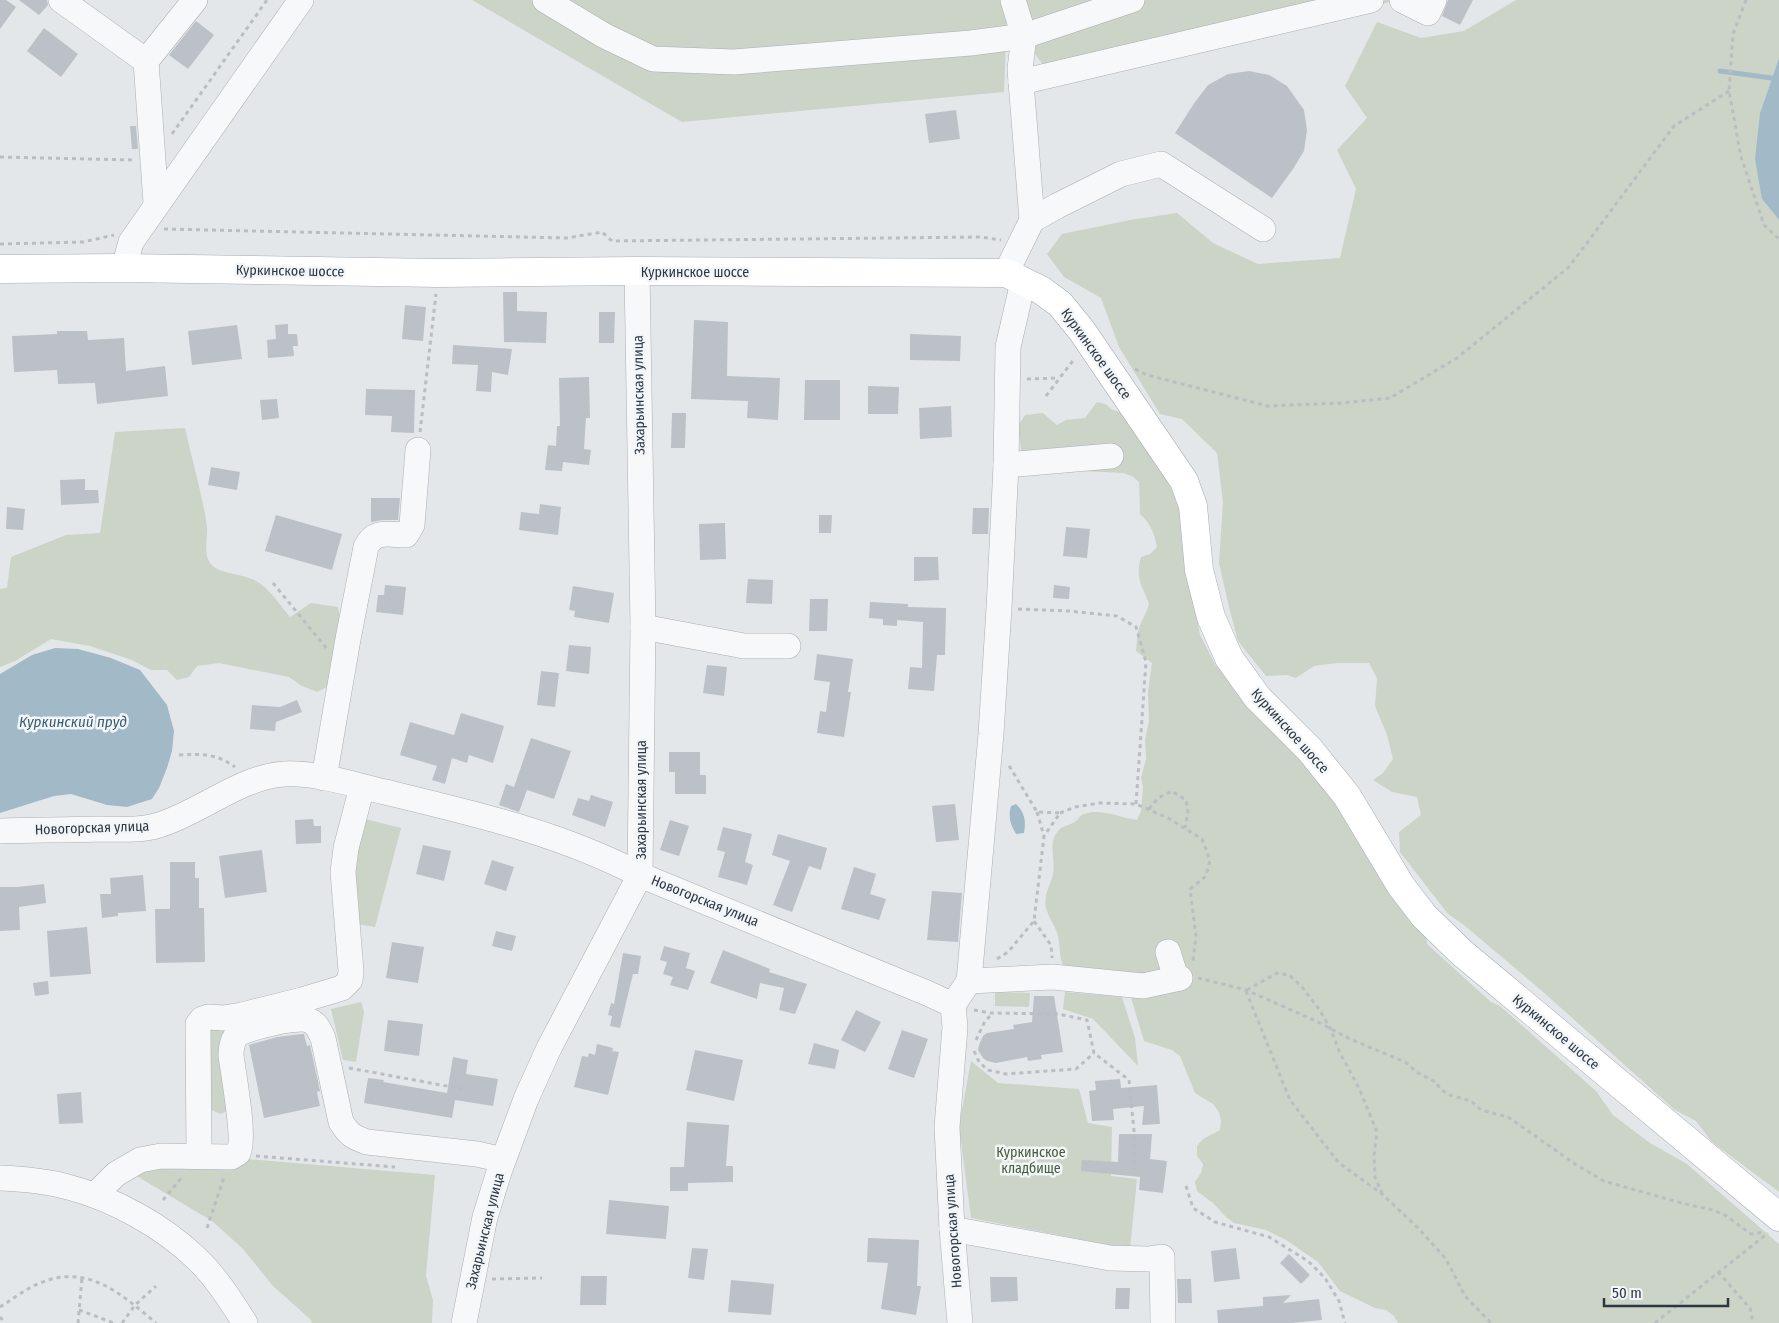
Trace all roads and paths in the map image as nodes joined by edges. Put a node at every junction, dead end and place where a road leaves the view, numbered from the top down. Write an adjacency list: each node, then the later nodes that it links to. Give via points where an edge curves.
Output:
1 (61, 0): 12 (street)
2 (195, 0): 12 (street)
3 (301, 0): 15 (street)
4 (545, 0): 11 (street, via 604,36 653,59 734,62)
5 (1014, 0): 11 (street)
6 (1132, 0): 11 (street)
7 (1371, 0): 13 (street)
8 (1402, 0): 9 (street, via 1428,13)
9 (1434, 0)
10 (1746, 0): 14 (path, via 1733,34)
11 (1024, 36): 13 (street)
12 (146, 62): 15 (street)
13 (1021, 82): 16 (street)
14 (1729, 90): 19 (path, via 1741,156 1764,225); 28 (path, via 1674,126 1570,267 1457,358 1390,398 1268,406)
15 (156, 203): 17 (street)
16 (1032, 220): 18 (street, via 1121,174 1161,164); 20 (street)
17 (140, 228): 20 (path, via 567,238 602,232 612,241 981,237); 21 (path, via 83,242); 22 (street, via 131,242)
18 (1263, 229)
19 (1779, 239)
20 (1019, 243): 26 (street)
21 (0, 244)
22 (124, 268): 23 (main road, Куркинское шоссе); 25 (main road, Куркинское шоссе)
23 (0, 269)
24 (637, 271): 25 (main road, Куркинское шоссе); 26 (main road, Куркинское шоссе); 37 (street, Захарьинская улица)
25 (438, 274): 32 (path)
26 (1014, 277): 30 (street); 75 (main road, Куркинское шоссе, via 1060,304 1184,482 1193,506 1199,570 1211,617 1229,658 1257,697 1310,750 1347,796 1401,886 1424,916 1461,952)
27 (1075, 358): 29 (path)
28 (1147, 375)
29 (1059, 378): 30 (path); 31 (path)
30 (1007, 380): 34 (street)
31 (1046, 396)
32 (418, 450): 39 (street, via 412,525 406,535 376,535 366,547)
33 (1111, 456): 34 (street)
34 (1006, 464): 36 (street)
35 (273, 583): 39 (path)
36 (999, 608): 40 (street); 45 (path, via 1117,616 1136,627 1146,662)
37 (642, 627): 38 (street, via 744,646); 52 (street, Захарьинская улица)
38 (788, 646)
39 (343, 668): 42 (street)
40 (991, 734): 47 (path); 58 (street)
41 (179, 755): 43 (path, via 207,754 225,759)
42 (324, 778): 43 (street, Новогорская улица, via 285,774); 44 (street, Новогорская улица)
43 (253, 782): 50 (street, Новогорская улица, via 176,820 156,826)
44 (362, 787): 52 (street, Новогорская улица, via 544,834 607,858); 67 (street, via 343,872 350,980 342,988 302,1000 242,1015 202,1018 198,1024)
45 (1136, 804): 46 (path); 48 (path, via 1100,803)
46 (1149, 810): 49 (path); 49 (path, via 1158,798 1172,791 1186,800)
47 (1037, 812): 48 (path); 51 (path)
48 (1060, 813): 51 (path)
49 (1185, 828): 55 (path, via 1202,839 1210,860 1206,876 1190,890 1196,936)
50 (0, 831)
51 (1044, 836): 53 (path)
52 (640, 875): 60 (street, Новогорская улица); 68 (street, Захарьинская улица, via 549,1048)
53 (1034, 921): 56 (path, via 1051,945); 58 (path, via 1008,952)
54 (1168, 952): 57 (street)
55 (1194, 953)
56 (1053, 977): 57 (street, via 1143,986); 58 (street)
57 (1185, 978): 59 (path)
58 (969, 981): 60 (street)
59 (1246, 990): 62 (path); 62 (path, via 1277,973 1289,975 1319,1009); 73 (path, via 1290,1100 1339,1162)
60 (953, 1005): 61 (path); 77 (street, Новогорская улица, via 955,1027 947,1127)
61 (993, 1013): 63 (path, via 1058,1014 1087,1020); 63 (path, via 976,1038 974,1050 979,1062 988,1070 1006,1074 1076,1069)
62 (1330, 1028): 73 (path, via 1377,1132 1375,1177); 78 (path, via 1405,1062 1450,1095 1471,1101 1481,1110 1508,1117 1604,1181 1713,1210 1751,1234 1770,1231)
63 (1094, 1053): 70 (path, via 1129,1080)
64 (329, 1064): 65 (path); 66 (street, via 318,1026 309,1020 298,1018 245,1031 237,1036 231,1055 241,1130 239,1151); 68 (street, via 342,1122 347,1133 356,1138)
65 (463, 1089)
66 (234, 1155): 67 (street); 69 (path); 76 (path)
67 (199, 1156): 74 (street, via 161,1156 140,1160 116,1174)
68 (503, 1160): 94 (street, Захарьинская улица, via 486,1217)
69 (401, 1168)
70 (1134, 1170)
71 (1, 1182): 74 (street, via 67,1186)
72 (1186, 1186): 97 (path, via 1193,1208 1215,1222 1269,1237 1308,1261 1325,1278 1339,1301)
73 (1382, 1194): 87 (path, via 1446,1260 1468,1299)
74 (95, 1195): 93 (street, via 164,1232 198,1259)
75 (1779, 1217)
76 (207, 1228)
77 (952, 1229): 95 (street, Новогорская улица); 96 (street, via 1110,1258 1162,1257)
78 (1718, 1272): 98 (path); 99 (path, via 1750,1308)
79 (82, 1278): 83 (path, via 115,1290); 84 (path, via 62,1277 40,1283); 85 (path)
80 (542, 1278): 81 (path)
81 (490, 1279)
82 (156, 1286): 83 (path)
83 (135, 1305): 91 (path); 92 (path)
84 (0, 1307)
85 (79, 1310): 89 (path); 90 (path)
86 (0, 1317): 88 (path)
87 (1490, 1322)
88 (6, 1323)
89 (78, 1323)
90 (114, 1323)
91 (122, 1323)
92 (156, 1323)
93 (245, 1323)
94 (464, 1323)
95 (960, 1323)
96 (1164, 1323)
97 (1345, 1323)
98 (1655, 1323)
99 (1753, 1323)

